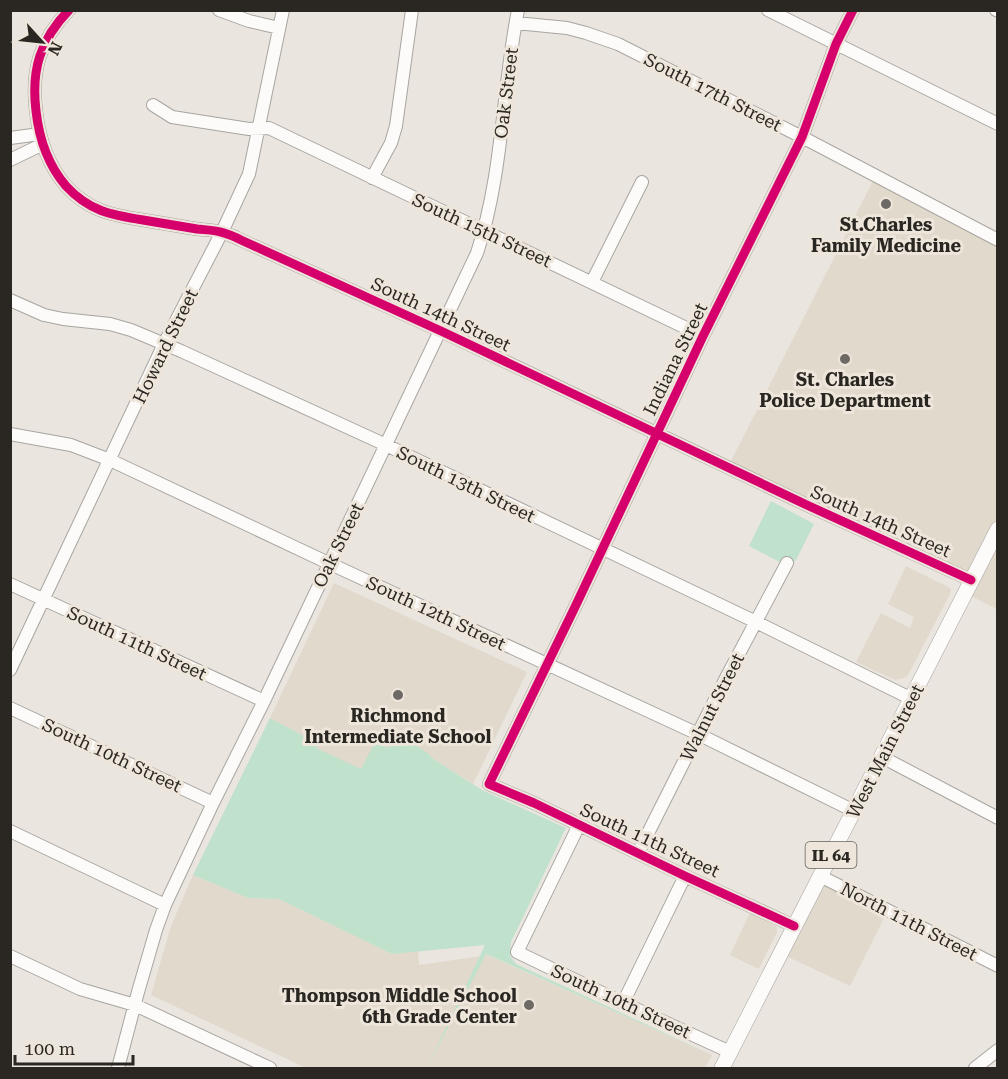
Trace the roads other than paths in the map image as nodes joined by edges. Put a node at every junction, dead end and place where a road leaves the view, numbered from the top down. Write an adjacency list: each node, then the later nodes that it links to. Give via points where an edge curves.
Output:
1 (69, 10): 15 (street, South 14th Street, via 51,31 35,76 33,90)
2 (219, 10): 8 (street)
3 (283, 10): 8 (street, Howard Street)
4 (412, 10): 17 (street, via 396,126)
5 (768, 10): 9 (street)
6 (853, 10): 9 (street, Indiana Street)
7 (517, 17): 13 (street, South 17th Street, via 618,44); 20 (street, Oak Street, via 497,169)
8 (279, 28): 12 (street, Howard Street)
9 (836, 45): 11 (street); 13 (street, Indiana Street)
10 (153, 105): 12 (street, South 15th Street, via 172,117)
11 (998, 124)
12 (259, 129): 17 (street, South 15th Street, via 269,128); 19 (street, Howard Street, via 249,174)
13 (802, 137): 21 (street, South 17th Street); 25 (street, Indiana Street)
14 (10, 138): 15 (street)
15 (42, 139): 16 (street); 19 (street, South 14th Street, via 48,161 58,177 74,195 95,209 123,218)
16 (10, 160)
17 (372, 178): 20 (street, South 15th Street)
18 (642, 182): 22 (street)
19 (222, 232): 24 (street, South 14th Street); 26 (street, Howard Street)
20 (484, 232): 22 (street, South 15th Street); 24 (street, Oak Street)
21 (998, 240)
22 (592, 282): 25 (street, South 15th Street)
23 (10, 300): 26 (street, South 13th Street, via 44,315 110,324)
24 (441, 332): 28 (street, South 14th Street); 29 (street, Oak Street)
25 (703, 336): 28 (street, Indiana Street)
26 (164, 345): 29 (street, South 13th Street); 30 (street, Howard Street)
27 (10, 434): 30 (street, South 12th Street, via 71,445)
28 (657, 434): 32 (street, Indiana Street); 35 (street, South 14th Street)
29 (386, 445): 32 (street, South 13th Street); 34 (street, Oak Street)
30 (110, 460): 34 (street, South 12th Street); 37 (street, Howard Street)
31 (998, 529): 35 (main road, West Main Street / IL 64)
32 (602, 550): 38 (street, South 13th Street); 39 (street, Indiana Street)
33 (787, 563): 38 (street, Walnut Street)
34 (329, 564): 39 (street, South 12th Street); 42 (street, Oak Street)
35 (971, 580): 41 (main road, West Main Street / IL 64)
36 (10, 584): 37 (street, South 11th Street)
37 (44, 600): 40 (street, Howard Street); 42 (street, South 11th Street)
38 (756, 622): 41 (street, South 13th Street); 44 (street, Walnut Street)
39 (547, 664): 44 (street, South 12th Street); 46 (street, Indiana Street)
40 (10, 670)
41 (912, 699): 45 (main road, West Main Street / IL 64)
42 (264, 701): 47 (street, Oak Street)
43 (10, 708): 47 (street, South 10th Street)
44 (698, 734): 48 (street, South 12th Street); 52 (street, Walnut Street)
45 (882, 757): 48 (main road, West Main Street / IL 64); 49 (street)
46 (491, 784): 50 (street, South 11th Street)
47 (213, 803): 55 (street, Oak Street)
48 (854, 811): 54 (main road, West Main Street / IL 64)
49 (998, 818)
50 (579, 825): 52 (street, South 11th Street); 59 (street, South 10th Street, via 517,952)
51 (10, 831): 55 (street)
52 (638, 853): 53 (street, South 11th Street)
53 (685, 876): 56 (street, South 11th Street); 59 (street)
54 (820, 876): 56 (main road, West Main Street / IL 64); 58 (street, North 11th Street)
55 (165, 905): 60 (street, Oak Street)
56 (794, 926): 62 (main road, West Main Street / IL 64)
57 (10, 956): 60 (street, via 80,989)
58 (997, 966)
59 (623, 1003): 62 (street, South 10th Street)
60 (135, 1005): 63 (street, Oak Street); 64 (street)
61 (998, 1050): 66 (street)
62 (730, 1052): 65 (main road, West Main Street / IL 64)
63 (118, 1068)
64 (270, 1068)
65 (722, 1068)
66 (975, 1068)

